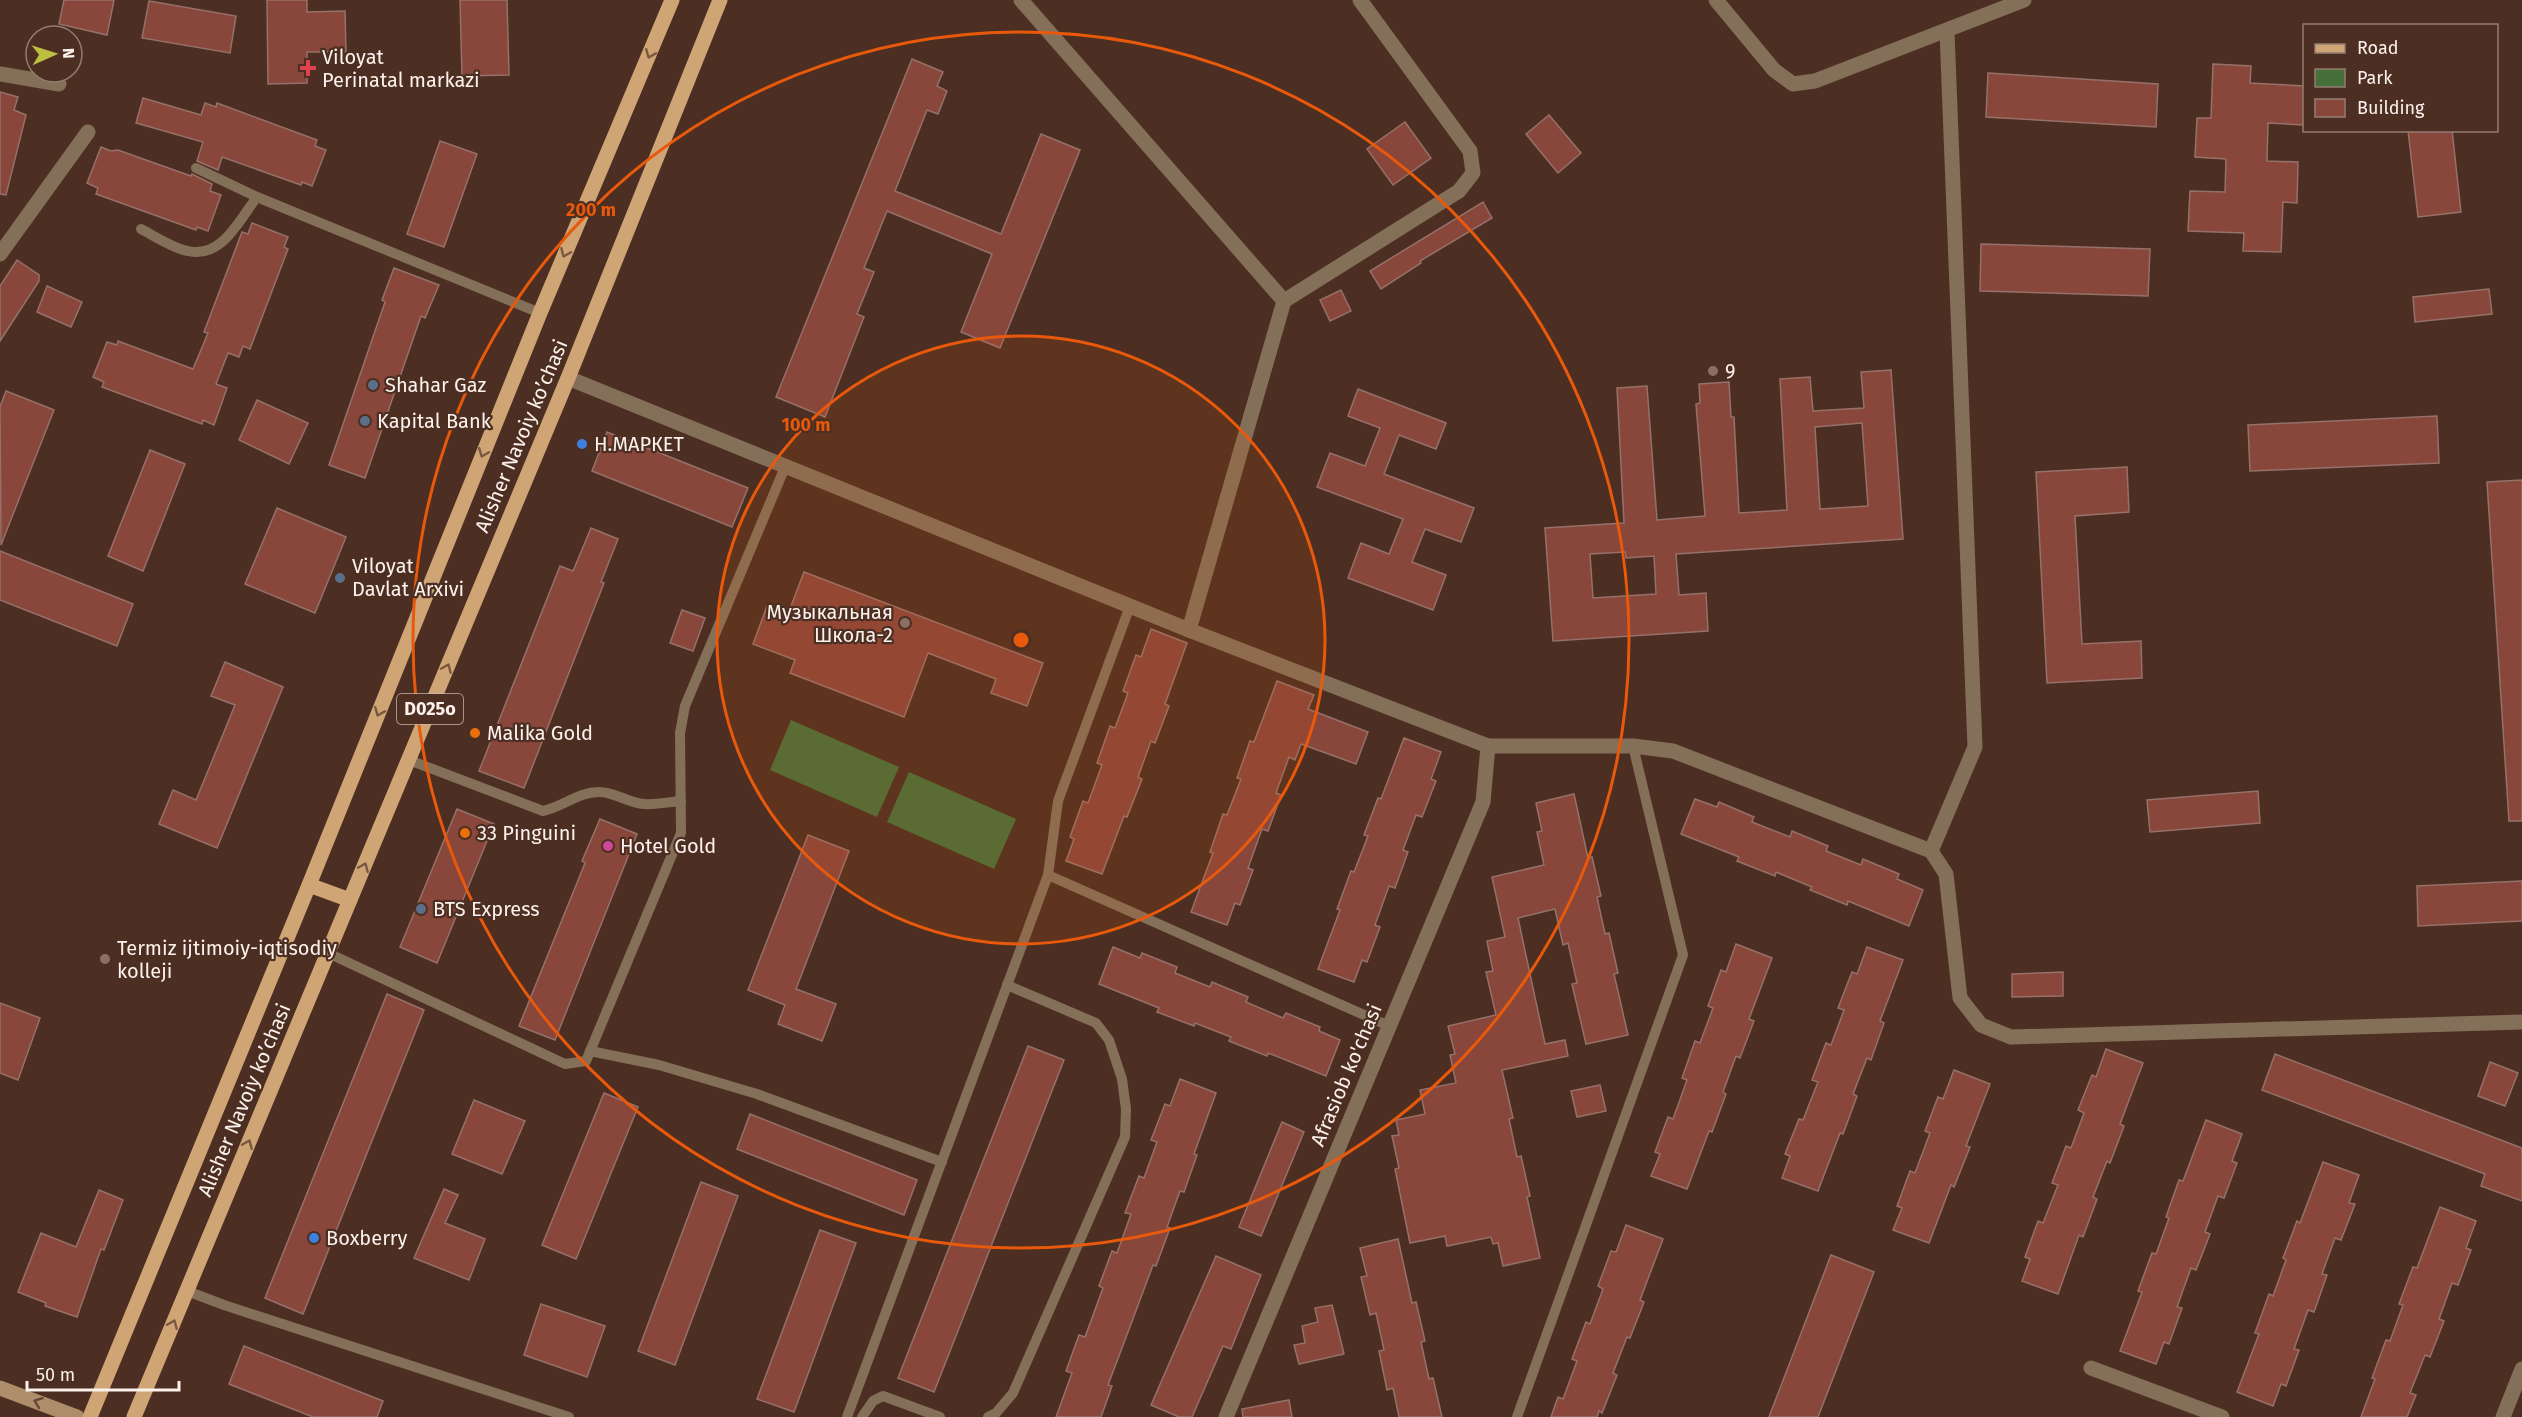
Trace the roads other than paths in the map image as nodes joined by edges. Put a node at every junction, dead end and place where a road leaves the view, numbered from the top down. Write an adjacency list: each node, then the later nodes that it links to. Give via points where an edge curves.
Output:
1 (672, 0): 16 (main road, Alisher Navoiy ko’chasi, one-way to 16)
2 (720, 0): 17 (main road, Alisher Navoiy ko’chasi / D025o)
3 (1021, 0): 15 (street)
4 (1360, 0): 15 (street, via 1470,151 1473,173 1459,191)
5 (1716, 0): 7 (street, via 1774,70 1793,84 1815,81)
6 (2024, 0): 7 (street)
7 (1947, 32): 25 (street, via 1975,747)
8 (0, 74): 9 (street)
9 (24, 78)
10 (88, 132): 14 (street)
11 (196, 168): 12 (lane)
12 (256, 197): 13 (lane, via 219,247 204,252 188,251); 16 (lane)
13 (141, 229)
14 (0, 254)
15 (1284, 302): 20 (street)
16 (540, 313): 27 (main road, Alisher Navoiy ko’chasi, one-way to 27)
17 (568, 378): 18 (street); 23 (main road, Alisher Navoiy ko’chasi / D025o, one-way to 17)
18 (785, 467): 19 (street); 24 (lane, via 685,706 680,734)
19 (1130, 606): 20 (street); 26 (lane, via 1058,801)
20 (1189, 630): 21 (street)
21 (1488, 746): 22 (street); 32 (street, Afrasiob ko'chasi, via 1483,802)
22 (1634, 746): 25 (street, via 1673,751); 48 (lane, via 1683,955)
23 (409, 760): 24 (lane, via 543,811 562,806 582,793 609,793 644,804); 28 (main road, Alisher Navoiy ko’chasi / D025o, one-way to 23)
24 (681, 801): 33 (lane, via 681,833)
25 (1931, 851): 31 (street, via 1946,874 1960,998 1981,1025 2011,1037)
26 (1048, 875): 30 (lane); 32 (lane)
27 (309, 885): 28 (main road); 40 (main road, Alisher Navoiy ko’chasi)
28 (350, 900): 29 (main road, Alisher Navoiy ko’chasi / D025o)
29 (328, 953): 33 (lane, via 565,1064 586,1061); 35 (main road, Alisher Navoiy ko’chasi / D025o, one-way to 29)
30 (1007, 985): 34 (lane); 46 (lane, via 1096,1023 1115,1054 1126,1118 1125,1137 1013,1393)
31 (2522, 1022)
32 (1389, 1026): 47 (street, Afrasiob ko'chasi)
33 (590, 1051): 34 (lane, via 659,1065 757,1094)
34 (942, 1162): 43 (lane)
35 (187, 1291): 41 (main road, Alisher Navoiy ko’chasi / D025o, one-way to 35); 42 (lane)
36 (2091, 1368): 49 (street)
37 (2522, 1369): 50 (street)
38 (0, 1388): 39 (main road, one-way to 38)
39 (76, 1417)
40 (90, 1417)
41 (134, 1417)
42 (569, 1417)
43 (848, 1417)
44 (862, 1417): 45 (lane, via 873,1401 883,1396)
45 (940, 1417)
46 (988, 1417)
47 (1226, 1417)
48 (1517, 1417)
49 (2222, 1417)
50 (2503, 1417)

